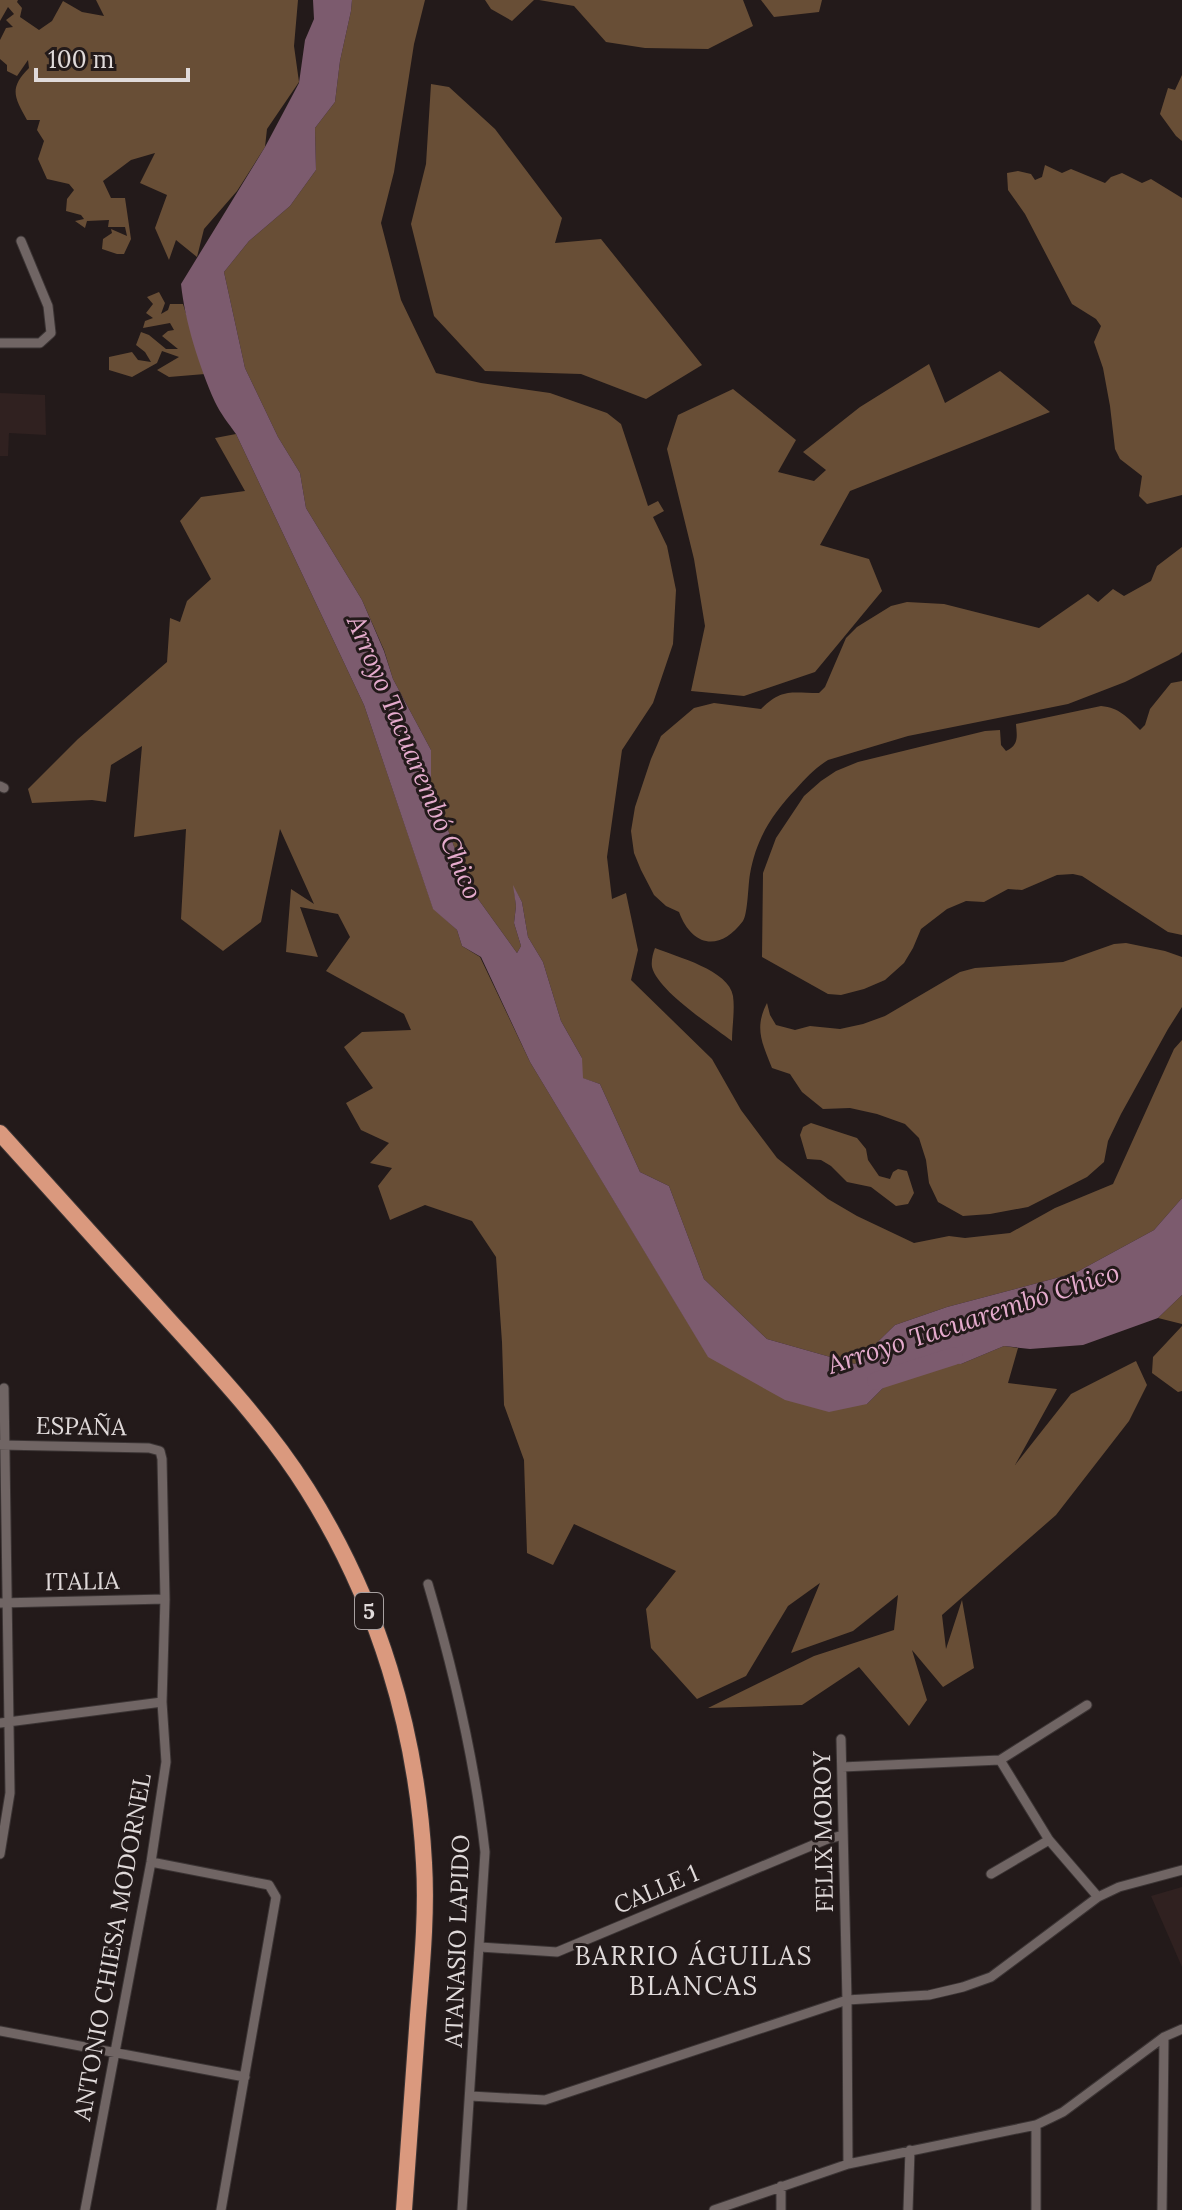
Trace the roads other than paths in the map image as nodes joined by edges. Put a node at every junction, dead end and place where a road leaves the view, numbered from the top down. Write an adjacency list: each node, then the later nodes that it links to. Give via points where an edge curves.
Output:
1 (21, 241): 2 (street, via 48,306 51,333 40,343)
2 (0, 343)
3 (0, 1133): 37 (highway, 5, via 271,1437 335,1537 379,1636 410,1744 424,1866)
4 (4, 1388): 5 (street)
5 (3, 1445): 6 (street, ESPAÑA); 9 (street)
6 (160, 1451): 8 (street, ANTONIO CHIESA MODORNEL)
7 (428, 1584): 23 (street, ATANASIO LAPIDO, via 479,1800 485,1852)
8 (165, 1599): 9 (street, ITALIA); 10 (street, ANTONIO CHIESA MODORNEL)
9 (3, 1602): 12 (street)
10 (162, 1702): 12 (street); 19 (street, ANTONIO CHIESA MODORNEL, via 166,1762)
11 (1087, 1705): 14 (street)
12 (5, 1722): 18 (street, via 10,1793)
13 (841, 1739): 15 (street, FELIX MOROY)
14 (1000, 1760): 15 (street); 17 (street)
15 (842, 1767): 16 (street, FELIX MOROY)
16 (843, 1835): 23 (street, CALLE 1, via 557,1952); 24 (street, FELIX MOROY)
17 (1049, 1840): 21 (street); 22 (street)
18 (0, 1854)
19 (151, 1862): 28 (street, ANTONIO CHIESA MODORNEL); 29 (street, via 269,1885 275,1893)
20 (1182, 1870): 22 (street)
21 (991, 1874)
22 (1098, 1897): 24 (street, via 991,1977 929,1995)
23 (480, 1947): 30 (street, ATANASIO LAPIDO)
24 (847, 2000): 30 (street, via 553,2098); 33 (street, FELIX MOROY)
25 (1182, 2029): 27 (street)
26 (0, 2031): 28 (street)
27 (1164, 2037): 31 (street, via 1063,2112); 43 (street)
28 (113, 2053): 29 (street); 35 (street, ANTONIO CHIESA MODORNEL)
29 (245, 2077): 36 (street)
30 (470, 2096): 38 (street, ATANASIO LAPIDO)
31 (1036, 2125): 32 (street); 42 (street)
32 (910, 2150): 33 (street); 41 (street)
33 (848, 2164): 34 (street)
34 (781, 2186): 39 (street); 40 (street)
35 (85, 2210)
36 (221, 2210)
37 (404, 2210)
38 (462, 2210)
39 (714, 2210)
40 (781, 2210)
41 (908, 2210)
42 (1036, 2210)
43 (1162, 2210)

